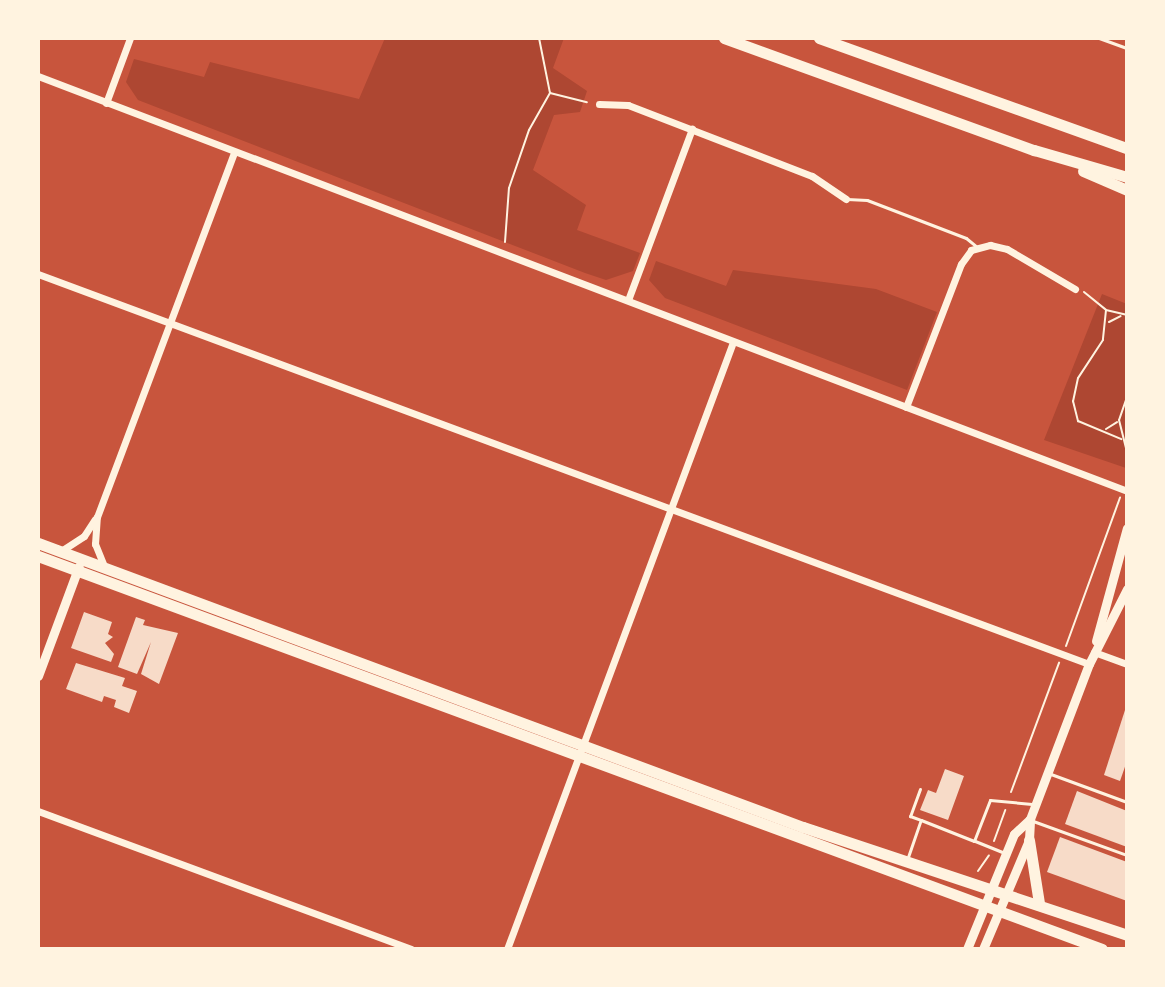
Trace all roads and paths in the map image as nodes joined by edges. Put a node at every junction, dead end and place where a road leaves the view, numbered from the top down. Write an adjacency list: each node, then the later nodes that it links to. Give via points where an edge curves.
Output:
1 (130, 38): 9 (street)
2 (539, 38): 8 (path)
3 (724, 38): 15 (main road)
4 (819, 38): 12 (main road)
5 (1099, 38): 6 (lane)
6 (1127, 48)
7 (38, 76): 9 (street)
8 (550, 93): 10 (path); 21 (path, via 529,130 509,188)
9 (106, 103): 16 (street)
10 (599, 104): 11 (street, via 628,105)
11 (692, 129): 19 (street, via 812,176); 24 (street)
12 (1074, 130): 13 (main road); 14 (main road)
13 (1127, 140)
14 (1127, 148)
15 (1034, 150): 17 (main road); 18 (main road)
16 (234, 152): 21 (street); 27 (street)
17 (1127, 177)
18 (1127, 190)
19 (846, 199): 20 (lane, via 907,215)
20 (977, 247): 23 (street, via 1007,249); 31 (street, via 961,264)
21 (503, 253): 24 (street)
22 (38, 274): 27 (street)
23 (1075, 289): 25 (path, via 1093,295)
24 (628, 300): 29 (street)
25 (1106, 310): 26 (path); 28 (path)
26 (1125, 315): 28 (path)
27 (169, 322): 37 (street); 38 (street)
28 (1108, 323): 33 (path, via 1078,378 1073,401 1078,421)
29 (733, 342): 31 (street); 37 (street)
30 (1127, 397): 32 (path)
31 (906, 407): 36 (street)
32 (1119, 420): 33 (path); 34 (path)
33 (1105, 430): 34 (path)
34 (1121, 439): 35 (path)
35 (1127, 452)
36 (1125, 490): 47 (path)
37 (671, 508): 47 (street); 51 (street)
38 (97, 517): 41 (street, via 84,536); 44 (street, via 96,548)
39 (1127, 528): 46 (main road)
40 (38, 543): 41 (main road)
41 (61, 551): 43 (main road)
42 (38, 556): 43 (main road)
43 (79, 564): 44 (main road); 50 (main road); 51 (main road)
44 (106, 568): 51 (main road)
45 (1127, 589): 46 (main road)
46 (1094, 652): 48 (main road); 49 (street)
47 (1063, 654): 48 (street); 54 (path)
48 (1089, 664): 52 (main road)
49 (1127, 664)
50 (38, 676)
51 (581, 750): 65 (main road); 70 (main road); 74 (street)
52 (1047, 773): 55 (lane); 56 (main road)
53 (920, 789): 59 (lane, via 910,816)
54 (1008, 802): 56 (lane); 61 (lane, via 990,800); 62 (path)
55 (1127, 802)
56 (1036, 804): 58 (main road)
57 (38, 811): 73 (street)
58 (1030, 819): 60 (main road); 63 (main road); 64 (lane)
59 (921, 820): 61 (lane); 65 (lane)
60 (1029, 840): 68 (main road); 69 (main road)
61 (974, 841): 62 (lane)
62 (992, 848): 63 (lane); 66 (path, via 985,868)
63 (1005, 853): 67 (main road)
64 (1127, 855)
65 (906, 860): 67 (main road)
66 (976, 871)
67 (991, 887): 68 (main road); 70 (main road)
68 (1006, 892): 69 (main road); 71 (main road)
69 (1039, 903): 72 (main road)
70 (983, 905): 71 (main road); 75 (main road)
71 (999, 910): 76 (main road); 77 (main road)
72 (1127, 935)
73 (411, 949)
74 (507, 949)
75 (967, 949)
76 (983, 949)
77 (1102, 949)

